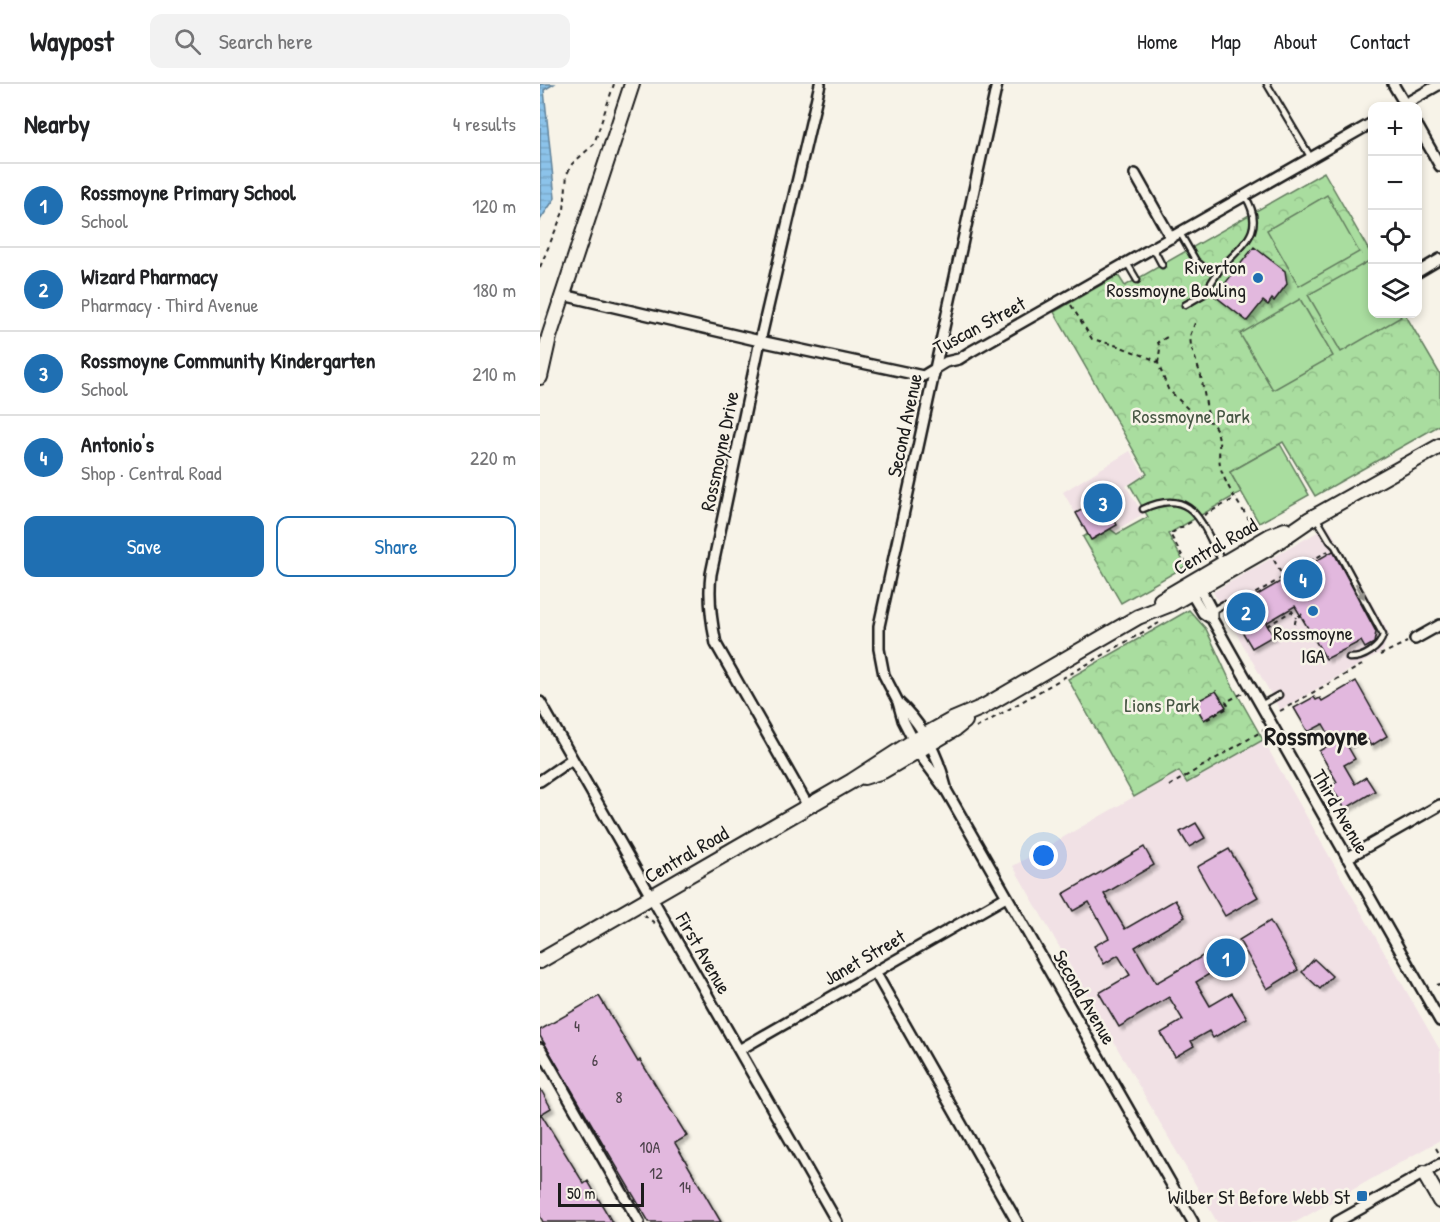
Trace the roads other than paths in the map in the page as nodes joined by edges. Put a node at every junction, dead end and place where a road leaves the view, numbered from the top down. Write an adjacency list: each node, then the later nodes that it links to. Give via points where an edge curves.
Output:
1 (632, 84): 23 (street)
2 (819, 84): 25 (street, Rossmoyne Drive)
3 (997, 84): 26 (street, Second Avenue)
4 (1268, 84): 11 (lane)
5 (1393, 84): 7 (street)
6 (1440, 84): 8 (street)
7 (1402, 102)
8 (1411, 102)
9 (1368, 125): 11 (street, Tuscan Street)
10 (1422, 134): 12 (street)
11 (1311, 158): 14 (street, Tuscan Street)
12 (1440, 166)
13 (1135, 174): 15 (street)
14 (1245, 196): 15 (street, Tuscan Street); 20 (lane, via 1254,214 1253,231)
15 (1176, 235): 16 (street, Tuscan Street); 20 (lane, via 1206,269)
16 (1153, 248): 18 (street, Tuscan Street); 19 (lane)
17 (1440, 259): 21 (street)
18 (1127, 263): 22 (lane); 26 (street, Tuscan Street)
19 (1162, 265)
20 (1220, 269): 24 (lane, via 1204,294)
21 (1422, 270)
22 (1137, 280)
23 (563, 295): 25 (street, Tuscan Street); 27 (street)
24 (1185, 304)
25 (760, 341): 26 (street, Tuscan Street, via 923,376); 45 (street, Rossmoyne Drive, via 711,574 711,622 716,644)
26 (935, 369): 41 (street, Second Avenue, via 879,626 884,675 903,720)
27 (540, 377)
28 (1440, 446): 30 (street, Central Road)
29 (1143, 509): 31 (lane, via 1168,502 1190,508 1200,518)
30 (1315, 516): 31 (street, Central Road, via 1270,536); 32 (street, Central Road, via 1275,545); 37 (lane, one-way to 37, via 1383,635 1376,647 1357,658)
31 (1223, 564): 32 (street, Central Road)
32 (1193, 586): 34 (street, Third Avenue); 41 (street, Central Road, via 1165,597 1138,618 983,707 955,729)
33 (1224, 604): 34 (lane)
34 (1212, 615): 40 (street, Third Avenue)
35 (1440, 625): 36 (street)
36 (1415, 639)
37 (1349, 658)
38 (1279, 695): 40 (lane)
39 (540, 702): 42 (street, First Avenue)
40 (1261, 705): 46 (street, Third Avenue)
41 (922, 743): 45 (street, Central Road, via 883,771 852,781); 48 (street, Second Avenue, via 941,768 946,790)
42 (572, 759): 43 (street); 47 (street, First Avenue)
43 (540, 781)
44 (1440, 804): 46 (street)
45 (808, 806): 47 (street, Central Road)
46 (1347, 858): 51 (street, Third Avenue)
47 (651, 897): 49 (street, Central Road); 53 (street, First Avenue)
48 (1006, 897): 50 (street, Janet Street); 60 (street, Second Avenue)
49 (540, 960)
50 (875, 972): 53 (street, Janet Street); 59 (street)
51 (1440, 1021)
52 (540, 1048): 57 (street)
53 (739, 1050): 58 (street, First Avenue)
54 (1440, 1164): 55 (street)
55 (1424, 1173): 56 (street); 61 (street)
56 (1440, 1201)
57 (639, 1222)
58 (837, 1222)
59 (1017, 1222)
60 (1193, 1222)
61 (1337, 1222)

